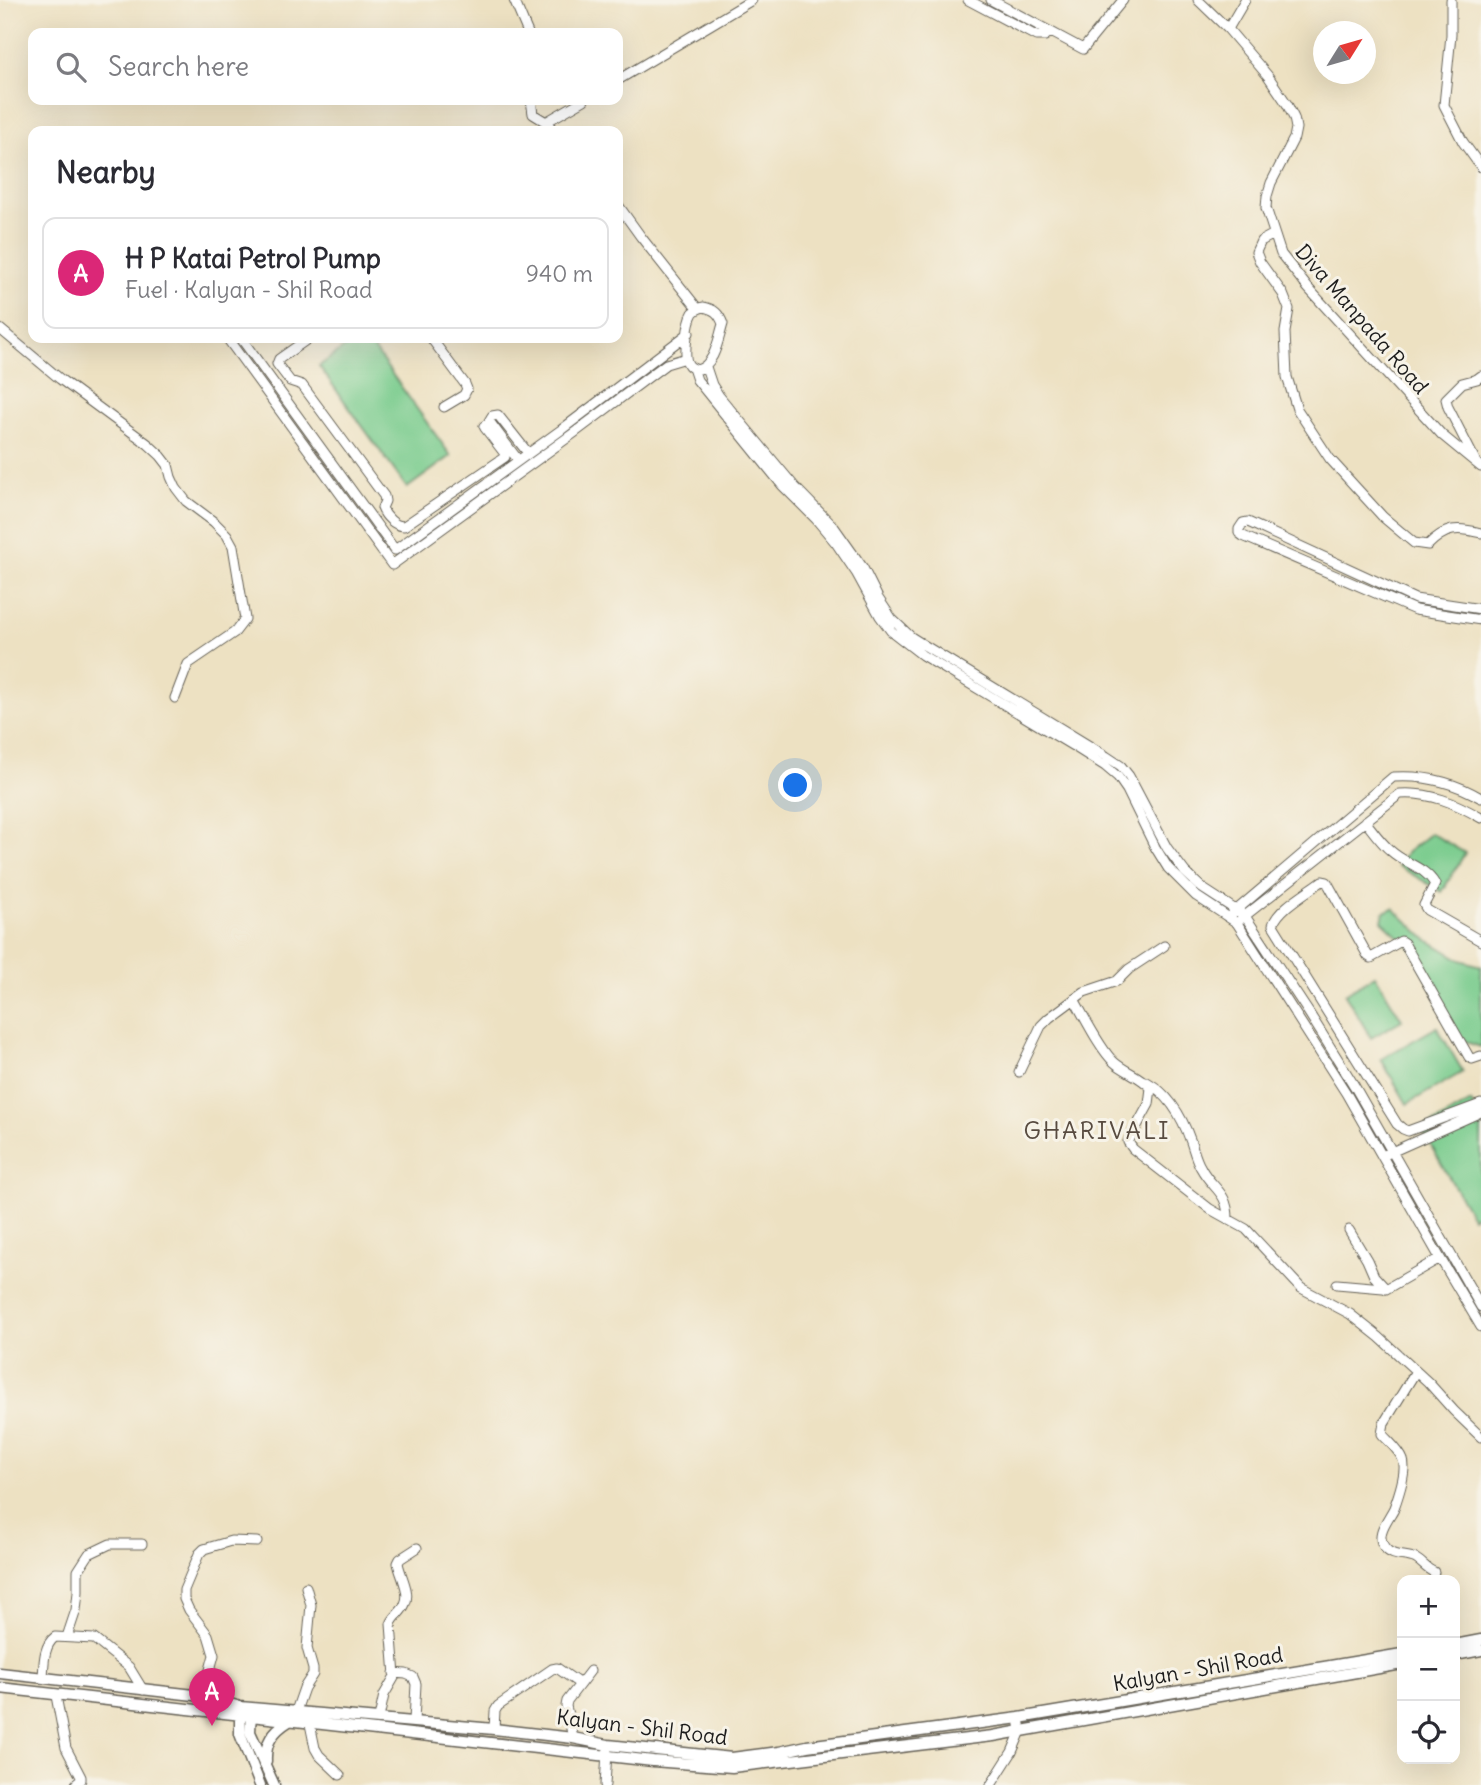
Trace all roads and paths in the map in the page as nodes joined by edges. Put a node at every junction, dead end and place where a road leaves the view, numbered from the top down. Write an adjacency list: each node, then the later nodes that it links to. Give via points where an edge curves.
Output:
1 (514, 0): 9 (street)
2 (752, 0): 12 (street)
3 (968, 0): 11 (street, via 1036,36)
4 (990, 0): 11 (street)
5 (1123, 0): 11 (street, via 1085,48)
6 (1198, 0): 10 (street, Diva Manpada Road)
7 (1245, 0): 10 (street)
8 (1451, 0): 17 (street, via 1444,105)
9 (526, 28)
10 (1228, 29): 19 (street, Diva Manpada Road, via 1268,76 1294,118 1294,138 1268,196 1266,208)
11 (1050, 32)
12 (623, 77)
13 (532, 105): 15 (street, via 533,114)
14 (575, 105): 15 (street)
15 (546, 122): 16 (street)
16 (550, 126)
17 (1481, 167)
18 (623, 212): 20 (street)
19 (1274, 234): 37 (street, Diva Manpada Road, via 1280,254 1308,288 1442,436); 39 (street, via 1261,241 1256,252 1289,309 1287,377 1297,409 1329,459 1414,543 1428,545 1447,530)
20 (698, 309): 22 (street); 28 (street, via 712,309 723,324)
21 (0, 329): 44 (street, via 148,444 168,466 186,501 220,528 233,546 245,619 235,632 188,664)
22 (689, 332): 27 (street); 33 (street)
23 (231, 343): 41 (street)
24 (245, 343): 40 (street)
25 (302, 343): 32 (street, via 277,364 289,382 303,385 384,496 383,511 396,524 404,526 505,457 484,426)
26 (435, 343): 31 (street, via 467,389)
27 (686, 358): 29 (street); 34 (street, via 666,364)
28 (706, 367): 29 (street); 38 (street, via 719,396)
29 (693, 368): 38 (street, via 697,380)
30 (1480, 380): 37 (street, via 1462,383 1446,398)
31 (444, 407)
32 (490, 422): 35 (street, via 498,415); 36 (street)
33 (561, 430): 34 (street); 35 (street)
34 (567, 439): 41 (street)
35 (528, 453): 36 (street)
36 (519, 460): 40 (street)
37 (1479, 466)
38 (790, 488): 48 (street, via 842,551 891,631 922,655 1105,766 1127,790 1168,868 1196,895)
39 (1481, 533)
40 (395, 550): 41 (street)
41 (392, 565)
42 (1481, 609): 43 (street, via 1415,599 1248,522 1239,529 1243,536 1415,610)
43 (1481, 620)
44 (175, 698)
45 (1481, 798): 48 (street, via 1436,780 1393,777)
46 (1481, 818): 47 (street, via 1458,804 1412,793 1400,794)
47 (1365, 821): 48 (street); 49 (street, via 1391,851 1431,877 1435,884 1425,899 1427,910)
48 (1237, 917): 57 (street, via 1337,1058); 58 (street)
49 (1481, 941)
50 (1164, 946): 51 (street, via 1117,981)
51 (1074, 999): 53 (street, via 1041,1026); 54 (street, via 1108,1055)
52 (1481, 1056): 55 (street, via 1469,1057 1404,943 1368,956 1327,882 1322,881 1277,916 1273,925 1397,1124 1408,1131)
53 (1019, 1072)
54 (1146, 1081): 59 (street, via 1173,1106 1203,1171 1224,1196); 59 (street, via 1151,1088 1149,1104 1128,1142 1139,1155)
55 (1481, 1104)
56 (1481, 1112): 57 (street)
57 (1391, 1151): 58 (street); 64 (street)
58 (1382, 1156): 61 (street)
59 (1228, 1219): 66 (street, via 1246,1229 1301,1288 1350,1314)
60 (1349, 1230): 63 (street)
61 (1440, 1258): 63 (street, via 1388,1290); 65 (street)
62 (1338, 1284): 63 (street)
63 (1383, 1288)
64 (1481, 1307)
65 (1481, 1327)
66 (1416, 1371): 67 (street); 71 (street, via 1384,1423 1382,1434 1403,1459 1404,1473 1381,1539 1394,1555 1413,1558)
67 (1481, 1437)
68 (257, 1542): 88 (street, via 230,1541 204,1549 184,1590 188,1610 208,1635 214,1655)
69 (142, 1544): 73 (street, via 110,1544 89,1554 78,1571 76,1610)
70 (417, 1548): 82 (street, via 398,1563 407,1601 391,1624)
71 (1434, 1572)
72 (306, 1587): 89 (street, via 311,1605 307,1647 313,1674)
73 (67, 1637): 83 (street, via 49,1641); 86 (street, via 94,1639 129,1667)
74 (1481, 1640): 75 (main road)
75 (1460, 1644)
76 (1481, 1650): 77 (main road)
77 (1460, 1653)
78 (1397, 1655): 92 (main road, Kalyan - Shil Road)
79 (1397, 1665): 97 (main road, Kalyan - Shil Road)
80 (590, 1671): 84 (street)
81 (0, 1673): 83 (main road, Kalyan - Shil Road)
82 (394, 1673): 91 (street); 94 (street, via 407,1674 416,1684)
83 (43, 1678): 86 (main road, Kalyan - Shil Road)
84 (580, 1684): 96 (street, via 552,1669 498,1706); 98 (street, via 566,1701)
85 (0, 1688): 87 (main road, Kalyan - Shil Road)
86 (143, 1690): 88 (main road, Kalyan - Shil Road)
87 (56, 1696): 90 (main road, Kalyan - Shil Road); 103 (street, via 66,1748 81,1777)
88 (202, 1696): 90 (main road, Kalyan - Shil Road)
89 (296, 1711): 90 (main road, Kalyan - Shil Road); 91 (main road, Kalyan - Shil Road)
90 (245, 1712): 93 (main road, Kalyan - Shil Road); 101 (main road); 105 (main road, via 240,1734)
91 (379, 1718): 94 (main road, Kalyan - Shil Road)
92 (1019, 1718): 97 (street); 100 (main road, Kalyan - Shil Road, via 807,1746)
93 (289, 1721): 95 (main road, Kalyan - Shil Road); 101 (main road, via 267,1745)
94 (414, 1721): 96 (main road, Kalyan - Shil Road)
95 (310, 1724): 99 (main road, Kalyan - Shil Road); 102 (street, via 319,1755)
96 (494, 1729): 98 (main road, Kalyan - Shil Road)
97 (1021, 1731): 100 (main road, Kalyan - Shil Road, via 810,1758); 104 (street)
98 (573, 1738): 99 (main road, Kalyan - Shil Road)
99 (607, 1750): 100 (main road, Kalyan - Shil Road, via 732,1767); 107 (street)
100 (777, 1757)
101 (268, 1773): 106 (main road)
102 (340, 1775)
103 (76, 1784)
104 (994, 1784)
105 (260, 1785)
106 (274, 1785)
107 (605, 1785)

